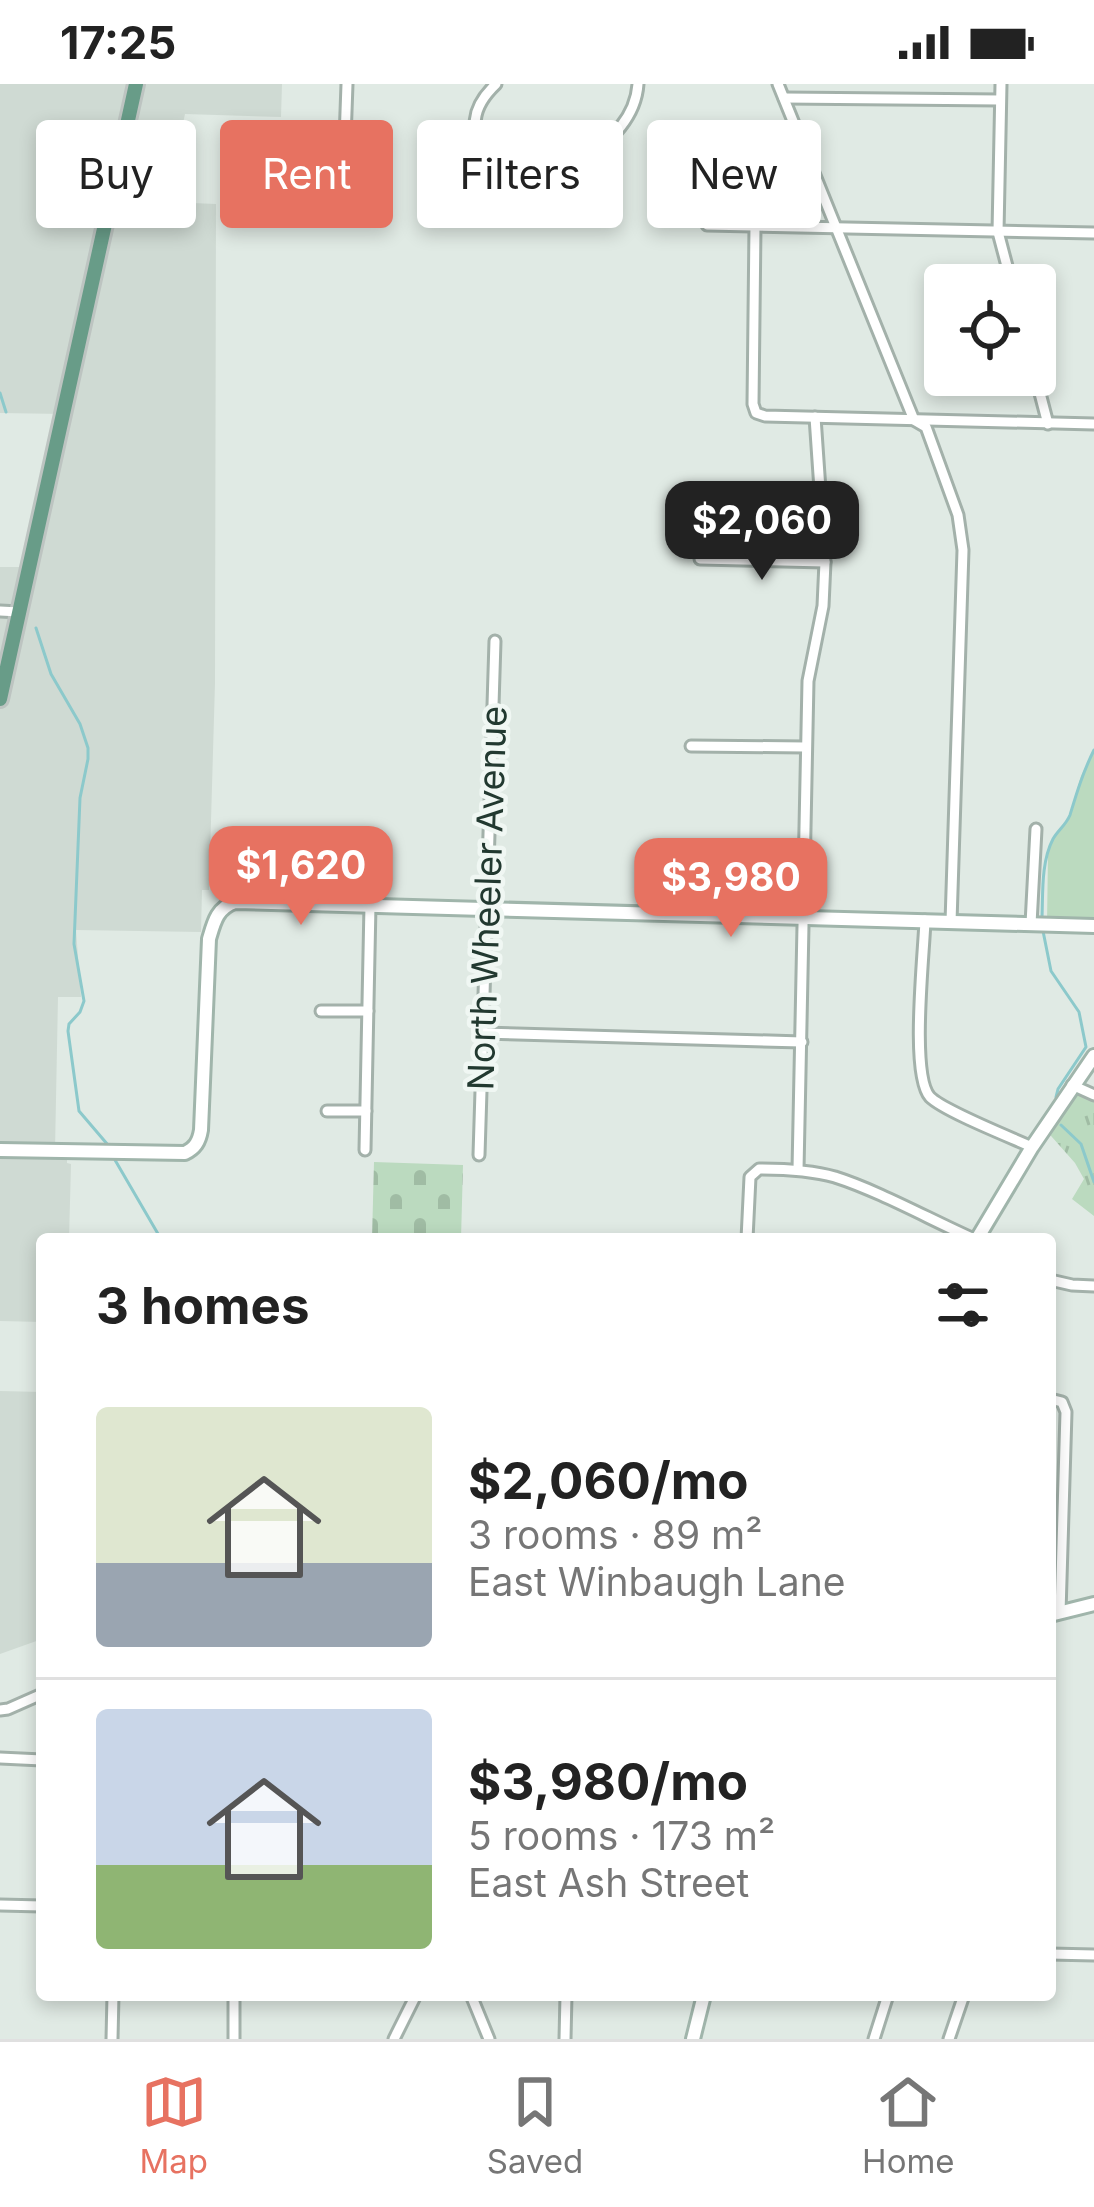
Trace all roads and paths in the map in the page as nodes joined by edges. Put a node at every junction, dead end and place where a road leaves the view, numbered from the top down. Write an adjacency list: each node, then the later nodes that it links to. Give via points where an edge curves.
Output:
1 (136, 84): 24 (main road)
2 (347, 84): 9 (street)
3 (496, 84): 4 (street, via 475,110 490,146 576,154 604,142 628,117)
4 (638, 84)
5 (778, 84): 7 (street)
6 (1001, 84): 8 (street)
7 (784, 98): 8 (street); 12 (street)
8 (1000, 100): 13 (street)
9 (346, 120)
10 (755, 228): 17 (street, via 754,408 765,416)
11 (808, 228): 12 (street)
12 (835, 229): 13 (street); 18 (street)
13 (998, 232): 14 (street); 15 (street)
14 (1094, 233)
15 (1006, 264)
16 (1041, 396): 19 (street)
17 (814, 417): 18 (street); 22 (street)
18 (914, 420): 19 (street); 34 (street, via 926,427 963,550)
19 (1048, 424): 20 (street)
20 (1094, 424)
21 (700, 559): 22 (street)
22 (825, 562): 28 (street)
23 (0, 611): 24 (street)
24 (19, 611): 26 (main road)
25 (495, 641): 31 (street, North Wheeler Avenue)
26 (0, 698)
27 (691, 746): 28 (street)
28 (805, 746): 32 (street)
29 (1036, 830): 35 (street)
30 (370, 905): 31 (street); 38 (street); 47 (street, via 236,902 216,916 208,940 201,1130 184,1153)
31 (487, 908): 32 (street); 39 (street, North Wheeler Avenue)
32 (804, 919): 33 (street); 40 (street)
33 (925, 920): 34 (street); 46 (street, via 922,1079 940,1104)
34 (951, 922): 35 (street)
35 (1031, 925): 36 (street)
36 (1094, 926)
37 (321, 1011): 38 (street)
38 (368, 1011): 45 (street)
39 (482, 1033): 40 (street); 49 (street, North Wheeler Avenue)
40 (802, 1042): 50 (street)
41 (1094, 1056): 42 (street)
42 (1072, 1085): 43 (street); 46 (street)
43 (1094, 1094)
44 (327, 1111): 45 (street)
45 (366, 1111): 48 (street)
46 (1031, 1147): 53 (street)
47 (0, 1150)
48 (364, 1150)
49 (479, 1155)
50 (798, 1170): 51 (street, via 753,1172); 52 (street, via 844,1181)
51 (747, 1233)
52 (962, 1233)
53 (980, 1233)
54 (1056, 1282): 55 (street)
55 (1094, 1286)
56 (1056, 1400): 57 (street, via 1066,1412)
57 (1056, 1596)
58 (1094, 1604): 59 (street)
59 (1056, 1614)
60 (36, 1697): 61 (street)
61 (0, 1710)
62 (0, 1759): 63 (street)
63 (36, 1760)
64 (0, 1905): 65 (street)
65 (36, 1906)
66 (1056, 1954): 67 (street)
67 (1094, 1955)
68 (113, 2001): 76 (street)
69 (234, 2001): 77 (street)
70 (413, 2001): 78 (street)
71 (473, 2001): 79 (street)
72 (566, 2001): 80 (street)
73 (702, 2001): 81 (street)
74 (886, 2001): 82 (street)
75 (962, 2001): 83 (street)
76 (112, 2039)
77 (234, 2039)
78 (394, 2039)
79 (489, 2039)
80 (565, 2039)
81 (693, 2039)
82 (874, 2039)
83 (949, 2039)

